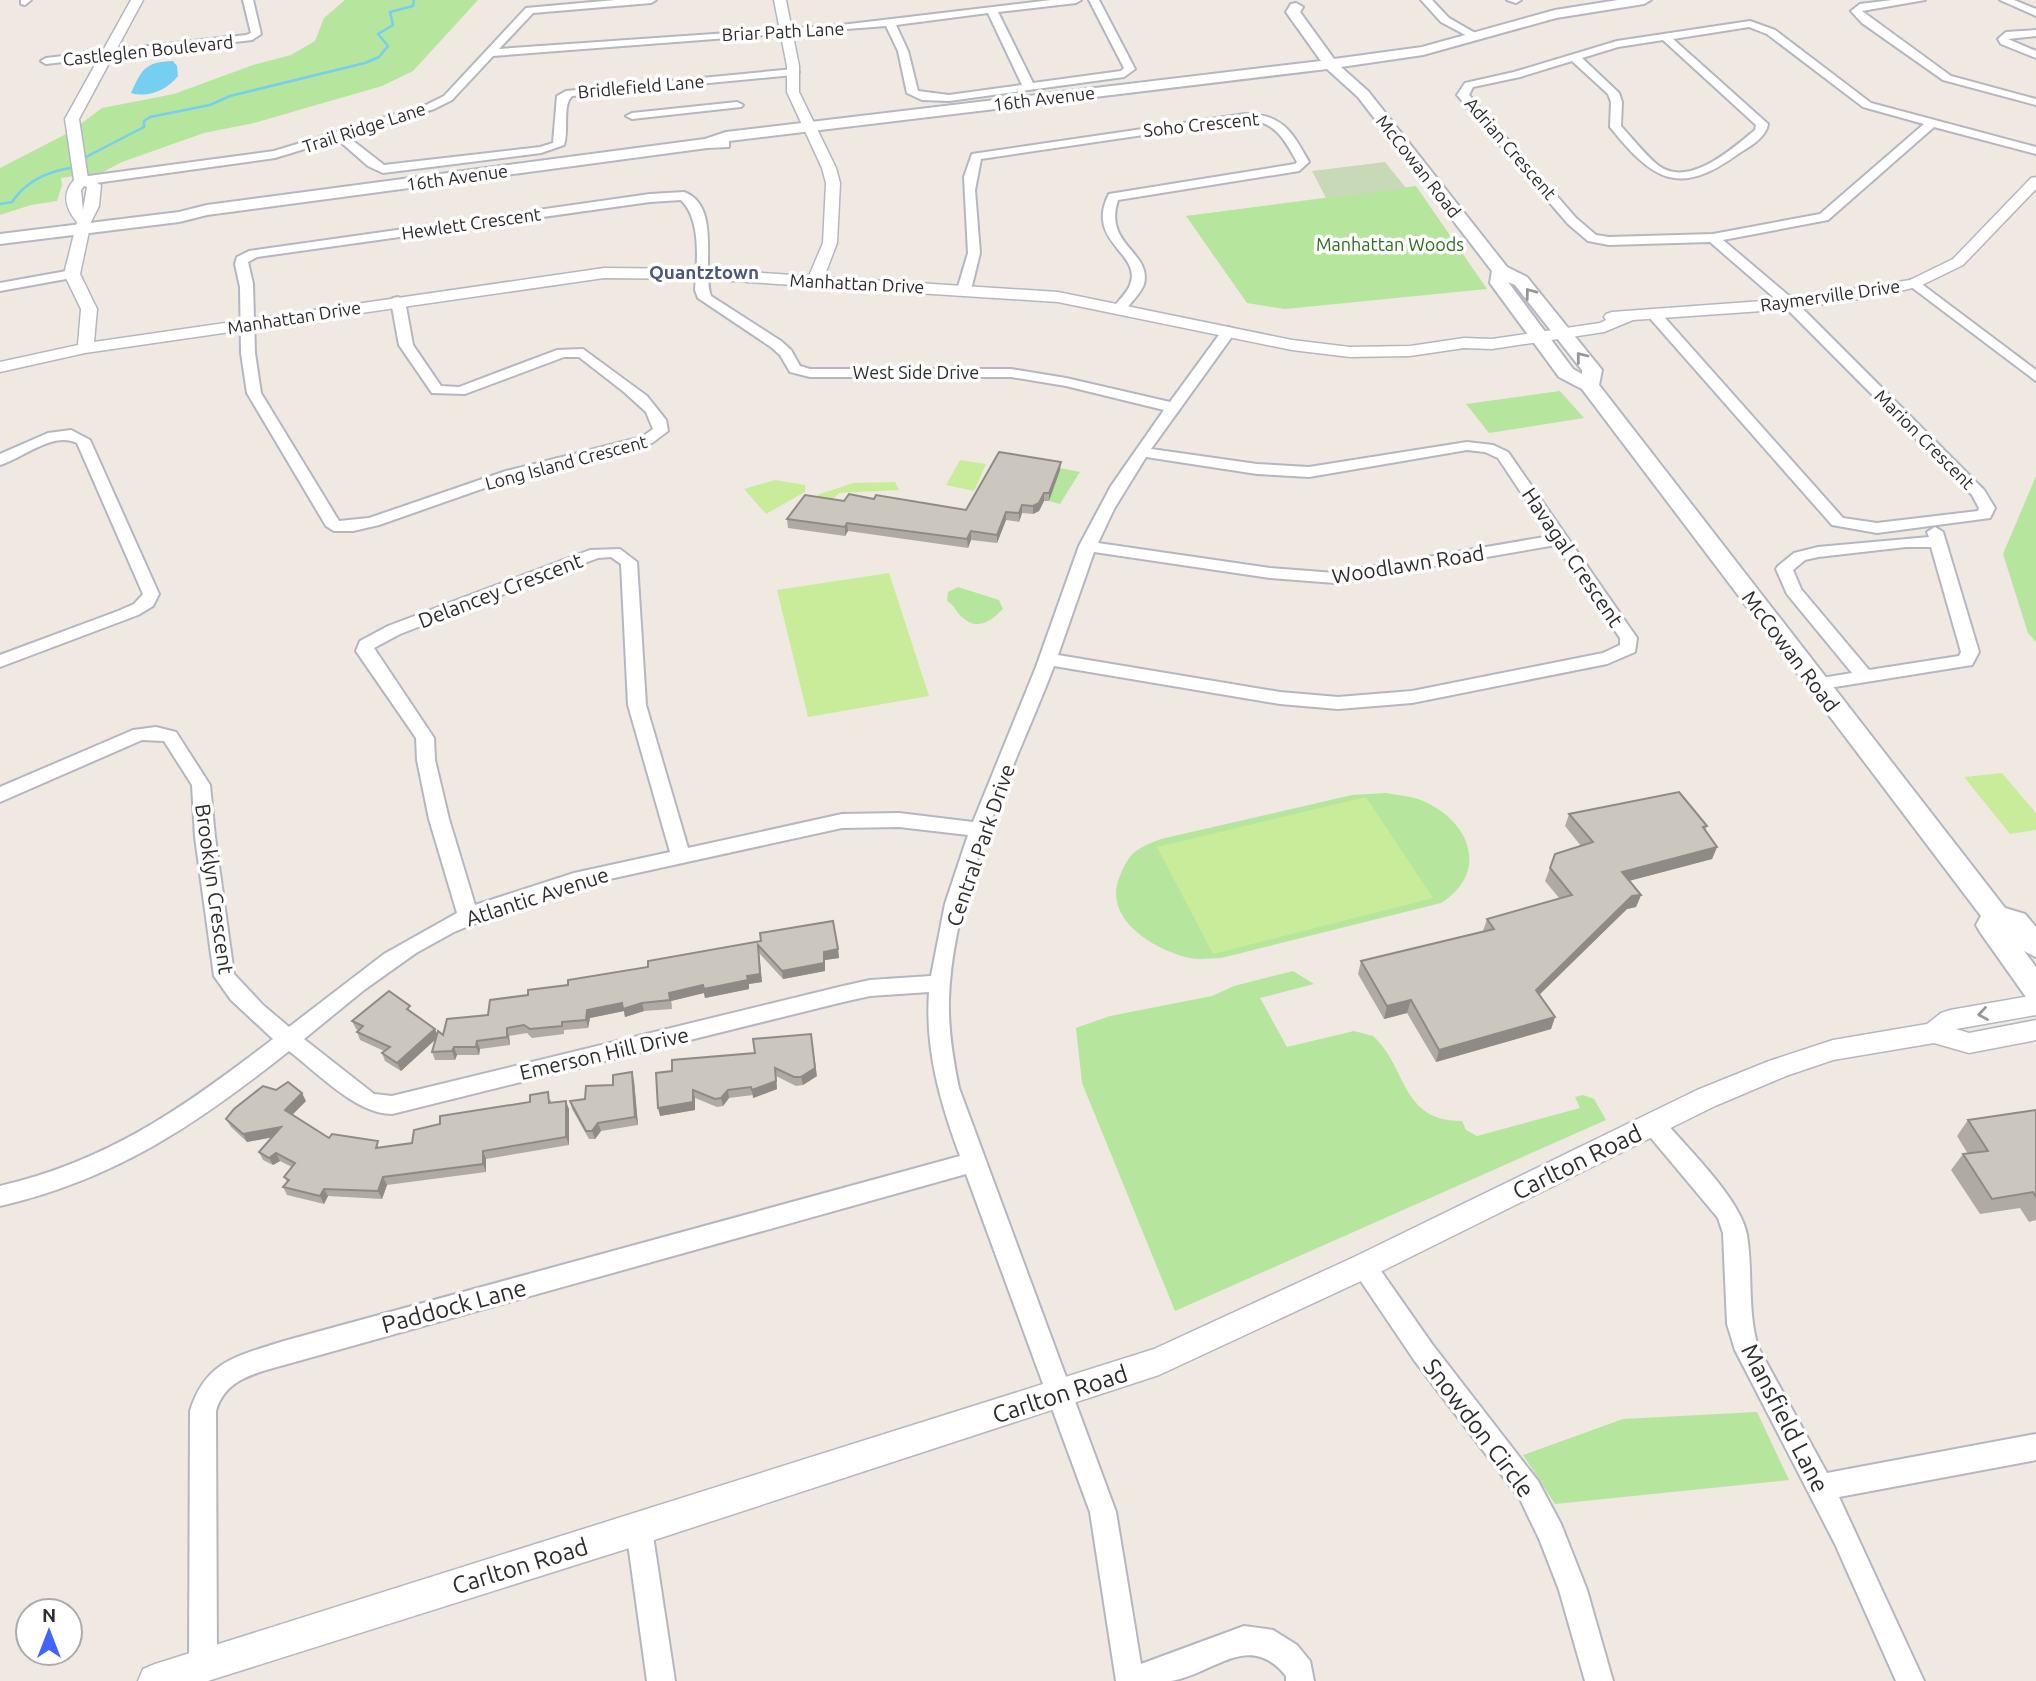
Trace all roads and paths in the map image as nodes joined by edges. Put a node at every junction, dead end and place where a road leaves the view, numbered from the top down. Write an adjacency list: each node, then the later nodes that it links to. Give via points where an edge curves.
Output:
1 (137, 0): 20 (street)
2 (248, 0): 20 (street, Castleglen Boulevard, via 256,34 248,38)
3 (652, 0): 19 (street, Trail Ridge Lane, via 530,10)
4 (780, 0): 15 (street)
5 (1076, 0): 12 (street, Briar Path Lane)
6 (1094, 0): 28 (street, via 1130,69 1116,76)
7 (1426, 0): 18 (street, via 1446,20)
8 (1644, 0): 18 (main road, 16th Avenue, via 1555,14)
9 (1920, 0): 29 (street, via 1864,6 1856,11 1947,78)
10 (2005, 0): 13 (street)
11 (1293, 3): 24 (main road, McCowan Road, via 1293,12)
12 (992, 11): 14 (street, Briar Path Lane); 28 (street)
13 (2036, 13)
14 (890, 23): 15 (street, Briar Path Lane); 28 (street, via 917,96 949,97)
15 (786, 31): 19 (street, Briar Path Lane); 25 (street)
16 (2036, 33): 21 (street, via 2003,39)
17 (1663, 36): 22 (street, Adrian Crescent); 22 (street, via 1762,124 1761,131 1715,166 1698,173 1665,174 1656,169 1616,127 1616,98); 34 (street, Adrian Crescent, via 1759,25 1859,101)
18 (1477, 37): 24 (main road, 16th Avenue)
19 (489, 53): 36 (street, Trail Ridge Lane, via 448,98)
20 (107, 55): 23 (street, Castleglen Boulevard); 38 (street, via 72,119)
21 (2036, 55)
22 (1574, 57): 42 (street, Adrian Crescent, via 1469,85 1463,95 1592,238 1609,242)
23 (46, 61)
24 (1338, 61): 26 (main road, 16th Avenue); 43 (main road, McCowan Road, via 1348,85 1363,94)
25 (793, 72): 27 (street, Bridlefield Lane); 35 (street, via 793,92)
26 (1190, 80): 33 (main road, 16th Avenue)
27 (675, 82): 31 (street); 36 (street, Bridlefield Lane, via 582,90 563,96 561,139 558,145 541,150 383,169 370,164)
28 (1028, 85)
29 (2036, 102)
30 (737, 105): 31 (street)
31 (679, 111): 32 (street)
32 (632, 116)
33 (897, 116): 35 (main road, 16th Avenue, via 879,123)
34 (1932, 123): 37 (street, Adrian Crescent); 42 (street, Adrian Crescent, via 1824,217)
35 (809, 129): 40 (main road, 16th Avenue, via 727,144 707,143 179,217); 46 (street, via 833,183 830,243)
36 (340, 135): 38 (street, Trail Ridge Lane, via 275,153)
37 (2036, 151)
38 (80, 181): 40 (street, via 74,189 74,209)
39 (2036, 181): 47 (street, Raymerville Drive, via 1958,262)
40 (83, 226): 41 (main road, 16th Avenue); 44 (street)
41 (0, 236)
42 (1713, 238): 51 (street)
43 (1501, 271): 55 (main road, McCowan Road, via 1499,283)
44 (72, 274): 48 (street); 57 (street, via 89,300)
45 (702, 274): 46 (street, Manhattan Drive); 50 (street, Manhattan Drive, via 604,273); 54 (street, Hewlett Crescent, via 702,240 694,204 684,196 666,196 254,254 242,260); 61 (street, West Side Drive, via 705,298 776,344 795,369 818,373 1011,373)
46 (815, 281): 49 (street, Manhattan Drive)
47 (1915, 283): 51 (street, Raymerville Drive); 59 (street)
48 (0, 287)
49 (964, 290): 52 (street, Manhattan Drive, via 1058,297); 52 (street, Soho Crescent, via 974,253 970,195 976,156 1245,117 1274,121 1303,162 1293,170 1113,197 1108,226 1138,270 1138,285)
50 (398, 301): 54 (street, Manhattan Drive); 54 (street, Long Island Crescent, via 406,345 437,390 460,391 577,351 642,399 661,424 661,431 647,440 512,474 373,522 334,526 254,393 248,370)
51 (1790, 304): 53 (street, Raymerville Drive); 64 (street, Marion Crescent, via 1979,493 1987,508 1984,515)
52 (1121, 308): 56 (street, Manhattan Drive)
53 (1653, 313): 55 (street, Raymerville Drive, via 1604,327); 64 (street, Marion Crescent, via 1838,522 1877,528)
54 (247, 324): 57 (street, Manhattan Drive)
55 (1546, 328): 56 (street, Manhattan Drive, via 1492,344 1350,352); 60 (main road, McCowan Road, via 1566,373)
56 (1229, 331): 61 (street, Central Park Drive)
57 (85, 348): 58 (street, Manhattan Drive)
58 (0, 367)
59 (2036, 377)
60 (1589, 385): 71 (main road, McCowan Road)
61 (1175, 408): 62 (street, Central Park Drive)
62 (1143, 452): 65 (street, Havagal Crescent, via 1309,472 1467,446 1488,448 1503,455); 67 (street, Central Park Drive)
63 (0, 460): 69 (street, via 52,436 71,433 83,440 151,594 149,601 124,615)
64 (1933, 523): 66 (street)
65 (1562, 539): 67 (street, Woodlawn Road, via 1335,578); 68 (street, Havagal Crescent, via 1628,638 1629,648 1622,653 1412,697 1338,703 1280,698)
66 (1938, 542): 70 (street, via 1970,652 1966,660); 70 (street, via 1809,554 1784,569 1793,590)
67 (1087, 546): 68 (street, Central Park Drive)
68 (1048, 659): 73 (street, Central Park Drive)
69 (0, 661)
70 (1865, 677): 71 (street)
71 (1816, 684): 76 (main road, McCowan Road)
72 (0, 795): 83 (street, Brooklyn Crescent, via 139,734 170,736 201,785 224,976 237,994)
73 (981, 830): 74 (street, Atlantic Avenue, via 899,820 842,821); 78 (street, Central Park Drive, via 958,899)
74 (681, 857): 75 (street, Atlantic Avenue, via 557,885); 75 (street, Delancey Crescent, via 637,705 629,562 614,552 596,553 394,630 366,645 365,652 425,738 439,819)
75 (468, 915): 83 (street, Atlantic Avenue, via 399,955)
76 (1996, 916): 77 (main road, McCowan Road, via 2015,921); 79 (main road, McCowan Road, via 1990,925)
77 (2036, 946)
78 (940, 983): 83 (street, Emerson Hill Drive, via 843,993 392,1105 366,1100); 85 (street, Central Park Drive, via 943,1067)
79 (2036, 989)
80 (2036, 1005): 82 (street, Carlton Road, one-way to 82, via 1950,1020)
81 (2036, 1030): 82 (street, Carlton Road, via 1969,1044)
82 (1934, 1034): 84 (street, Carlton Road, via 1833,1050 1745,1081)
83 (289, 1039): 86 (street, Atlantic Avenue, via 171,1125 117,1157 74,1176)
84 (1654, 1125): 87 (street, Carlton Road); 90 (street, Mansfield Lane, via 1728,1213 1735,1233 1739,1324 1746,1350)
85 (973, 1162): 88 (street, Central Park Drive); 92 (street, Paddock Lane, via 284,1353 223,1376 207,1393 203,1411)
86 (0, 1196)
87 (1364, 1266): 88 (street, Carlton Road, via 1159,1361); 97 (street, Snowdon Circle, via 1423,1352 1529,1490 1573,1590)
88 (1060, 1394): 91 (street, Carlton Road); 95 (street, Central Park Drive, via 1103,1512)
89 (2036, 1447): 90 (street)
90 (1821, 1488): 98 (street, Mansfield Lane)
91 (639, 1529): 92 (street, Carlton Road); 94 (street)
92 (203, 1665): 93 (street, Carlton Road)
93 (155, 1681)
94 (661, 1681)
95 (1132, 1681): 96 (street, via 1244,1640 1273,1644 1300,1671)
96 (1300, 1681)
97 (1599, 1681)
98 (1910, 1681)

